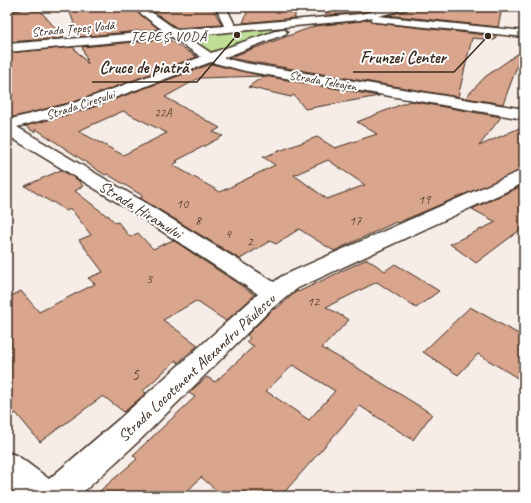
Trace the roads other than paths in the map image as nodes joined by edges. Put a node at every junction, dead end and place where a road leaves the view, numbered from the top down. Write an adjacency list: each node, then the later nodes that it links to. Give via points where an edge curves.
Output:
1 (16, 7): 5 (street)
2 (137, 7): 9 (street, Strada Teleajen)
3 (221, 7): 8 (street)
4 (403, 7): 6 (street, Strada Țepeș Vodă)
5 (7, 8)
6 (360, 17): 7 (street, Strada Țepeș Vodă); 10 (street)
7 (310, 22): 8 (street, Strada Țepeș Vodă); 12 (street, Strada Cireșului)
8 (231, 28): 9 (street, Strada Țepeș Vodă)
9 (174, 33): 11 (street, Strada Țepeș Vodă); 12 (street, Strada Teleajen)
10 (524, 34)
11 (7, 48)
12 (210, 58): 13 (street, Strada Teleajen, via 245,67); 14 (street, Strada Cireșului, via 82,105)
13 (524, 114)
14 (7, 127): 16 (street, Strada Hiramului)
15 (524, 176): 16 (street, Strada Locotenent Alexandru Păulescu, via 290,282)
16 (274, 293): 19 (street, Strada Locotenent Alexandru Păulescu)
17 (7, 467): 18 (street)
18 (44, 496)
19 (55, 496)

